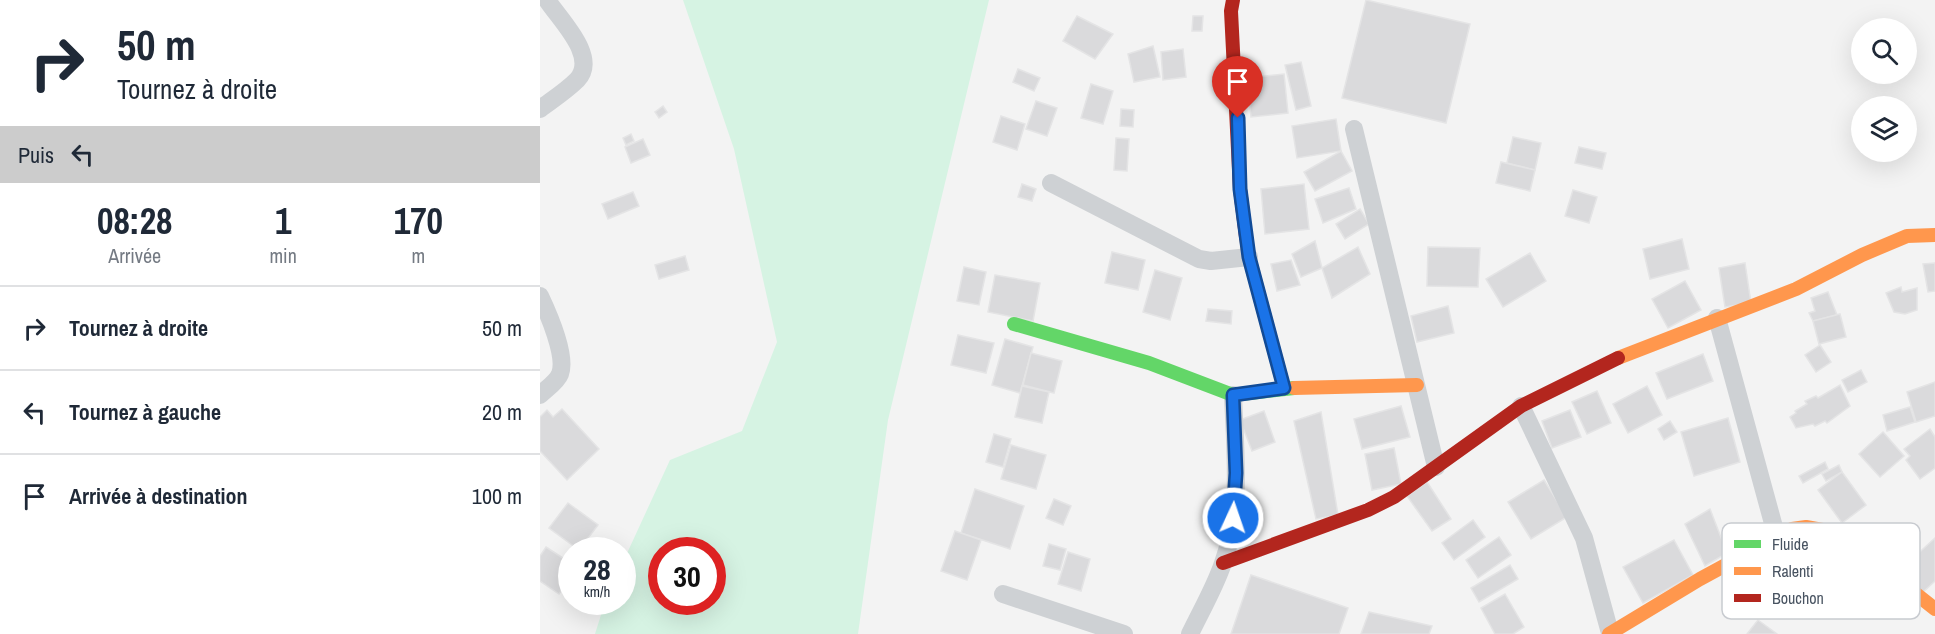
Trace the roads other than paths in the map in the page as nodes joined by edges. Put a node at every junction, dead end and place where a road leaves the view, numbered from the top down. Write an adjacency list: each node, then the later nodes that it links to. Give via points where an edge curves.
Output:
1 (547, 0): 3 (street, via 582,52 585,67 578,79)
2 (1233, 0): 7 (street, via 1230,11 1240,189)
3 (540, 109)
4 (1354, 129): 11 (street)
5 (1051, 183): 7 (street, via 1200,259)
6 (1935, 235): 9 (street, via 1908,236 1796,289)
7 (1249, 257): 12 (street)
8 (540, 296): 13 (street, via 552,321 562,367 558,379)
9 (1717, 318): 15 (street, via 1613,360); 17 (street)
10 (1014, 324): 14 (street, via 1149,363)
11 (1417, 385): 12 (street); 16 (street)
12 (1284, 388): 14 (street)
13 (540, 395)
14 (1233, 395): 18 (street, via 1236,473)
15 (1521, 406): 16 (street); 25 (street, via 1584,538)
16 (1436, 467): 18 (street, via 1368,510)
17 (1773, 523)
18 (1224, 563): 24 (street)
19 (1722, 567): 25 (street)
20 (1003, 594): 23 (street)
21 (1920, 597): 22 (street)
22 (1935, 609)
23 (1124, 634)
24 (1190, 634)
25 (1610, 634)

